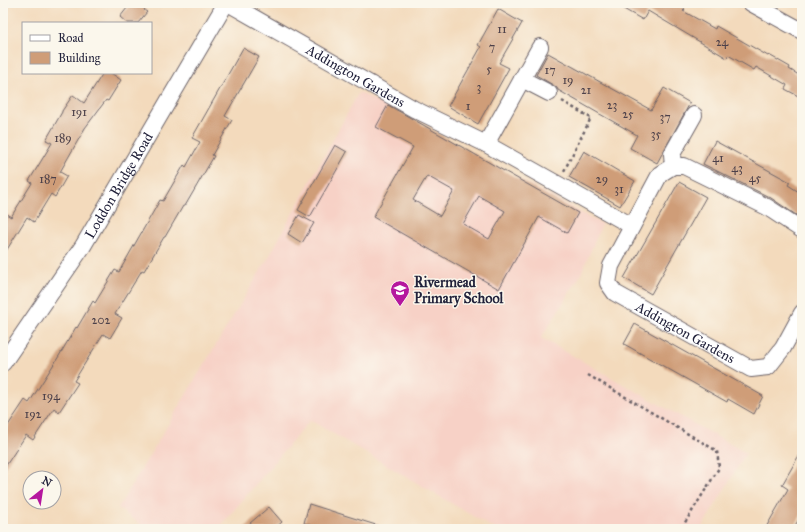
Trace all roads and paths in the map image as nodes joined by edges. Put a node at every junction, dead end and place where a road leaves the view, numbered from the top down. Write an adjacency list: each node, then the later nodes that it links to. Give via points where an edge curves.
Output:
1 (227, 3): 8 (street, Addington Gardens, via 414,109); 14 (street, Loddon Bridge Road, via 83,246)
2 (751, 3): 3 (street)
3 (802, 31)
4 (540, 47): 5 (street)
5 (522, 79): 6 (street); 8 (street)
6 (549, 93): 10 (path, via 591,118)
7 (694, 115): 9 (street, via 672,154)
8 (486, 144): 10 (street, Addington Gardens)
9 (673, 166): 11 (street, Addington Gardens, via 660,174); 12 (street, via 684,166 767,207)
10 (557, 184): 11 (street, Addington Gardens)
11 (632, 226): 13 (street, Addington Gardens, via 611,266 608,283 615,293 751,369 768,367 783,348)
12 (802, 230)
13 (802, 313)
14 (3, 363)
15 (588, 375): 16 (path, via 717,451 718,468)
16 (681, 529)

